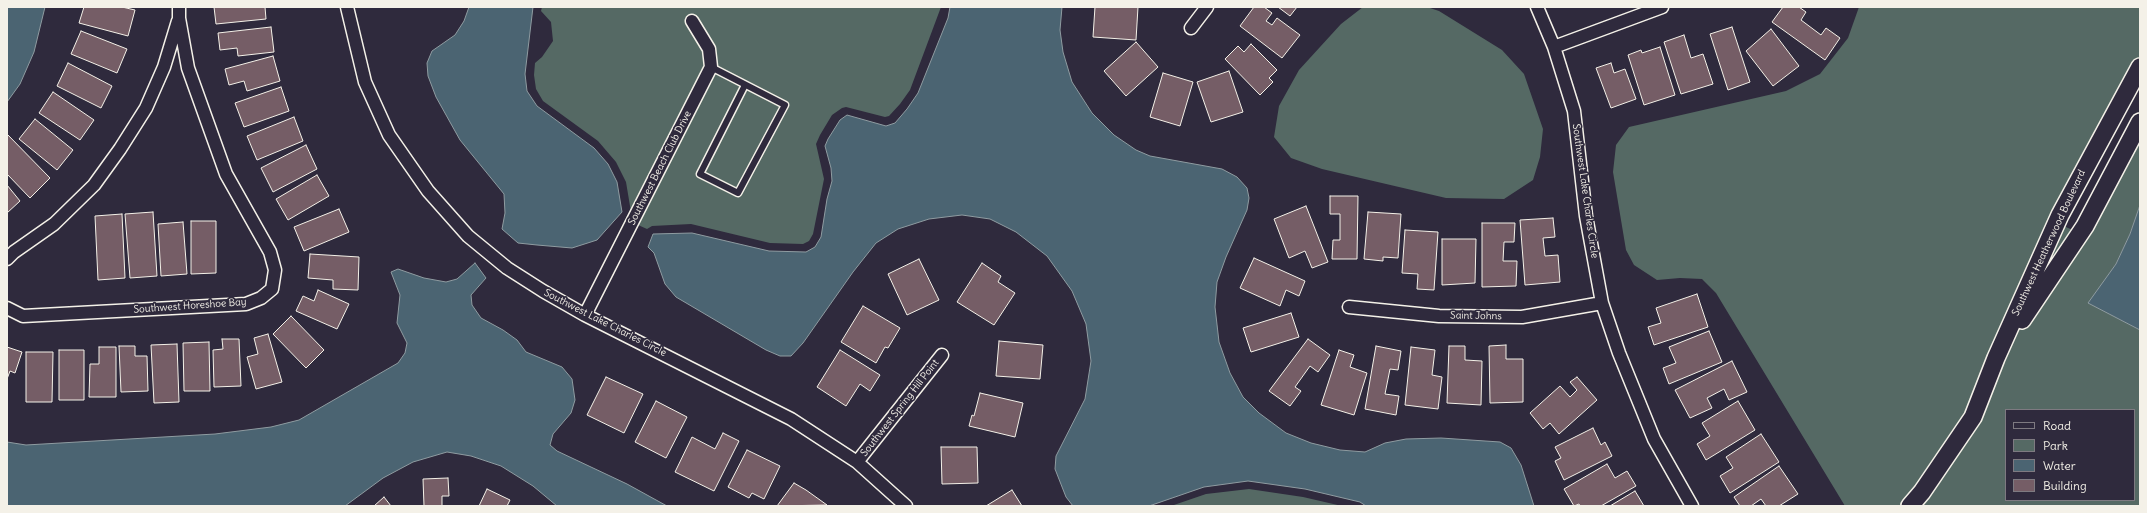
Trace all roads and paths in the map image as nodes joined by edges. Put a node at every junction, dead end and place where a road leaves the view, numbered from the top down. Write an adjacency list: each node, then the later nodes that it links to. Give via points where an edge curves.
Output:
1 (347, 7): 19 (street, Southwest Lake Charles Circle, via 365,82 389,135 428,191 468,236 507,268)
2 (1207, 7): 7 (street)
3 (1537, 7): 8 (street, Southwest Lake Charles Circle)
4 (1662, 7): 8 (street)
5 (179, 12): 15 (street, Southwest Horeshoe Bay, via 164,67 146,108 120,149 94,184 54,224 14,252); 18 (street, Southwest Horeshoe Bay, via 188,68 226,174 270,252 275,270 272,289 262,298 246,304 23,316)
6 (692, 21): 9 (street, via 709,49)
7 (1191, 28)
8 (1554, 47): 16 (street, Southwest Lake Charles Circle, via 1574,111 1586,216)
9 (711, 67): 11 (lane); 19 (street, Southwest Beach Club Drive)
10 (2140, 67): 13 (street, Southwest Heatherwood Boulevard)
11 (745, 85): 11 (lane, via 785,105 738,194 700,174)
12 (2140, 122): 14 (street, Southwest Heatherwood Boulevard)
13 (2072, 192): 14 (street); 21 (street, Southwest Heatherwood Boulevard)
14 (2096, 204): 21 (street, Southwest Heatherwood Boulevard, via 2085,226)
15 (7, 260)
16 (1602, 303): 17 (street, Saint Johns, via 1522,317 1440,316); 24 (street, Southwest Lake Charles Circle, via 1654,439)
17 (1349, 307)
18 (7, 308)
19 (585, 315): 22 (street, Southwest Lake Charles Circle, via 791,419)
20 (942, 355): 22 (street, Southwest Spring Hill Point)
21 (1996, 358): 25 (street, Southwest Heatherwood Boulevard, via 1973,417)
22 (857, 462): 23 (street, Southwest Lake Charles Circle)
23 (906, 506)
24 (1692, 506)
25 (1910, 506)

